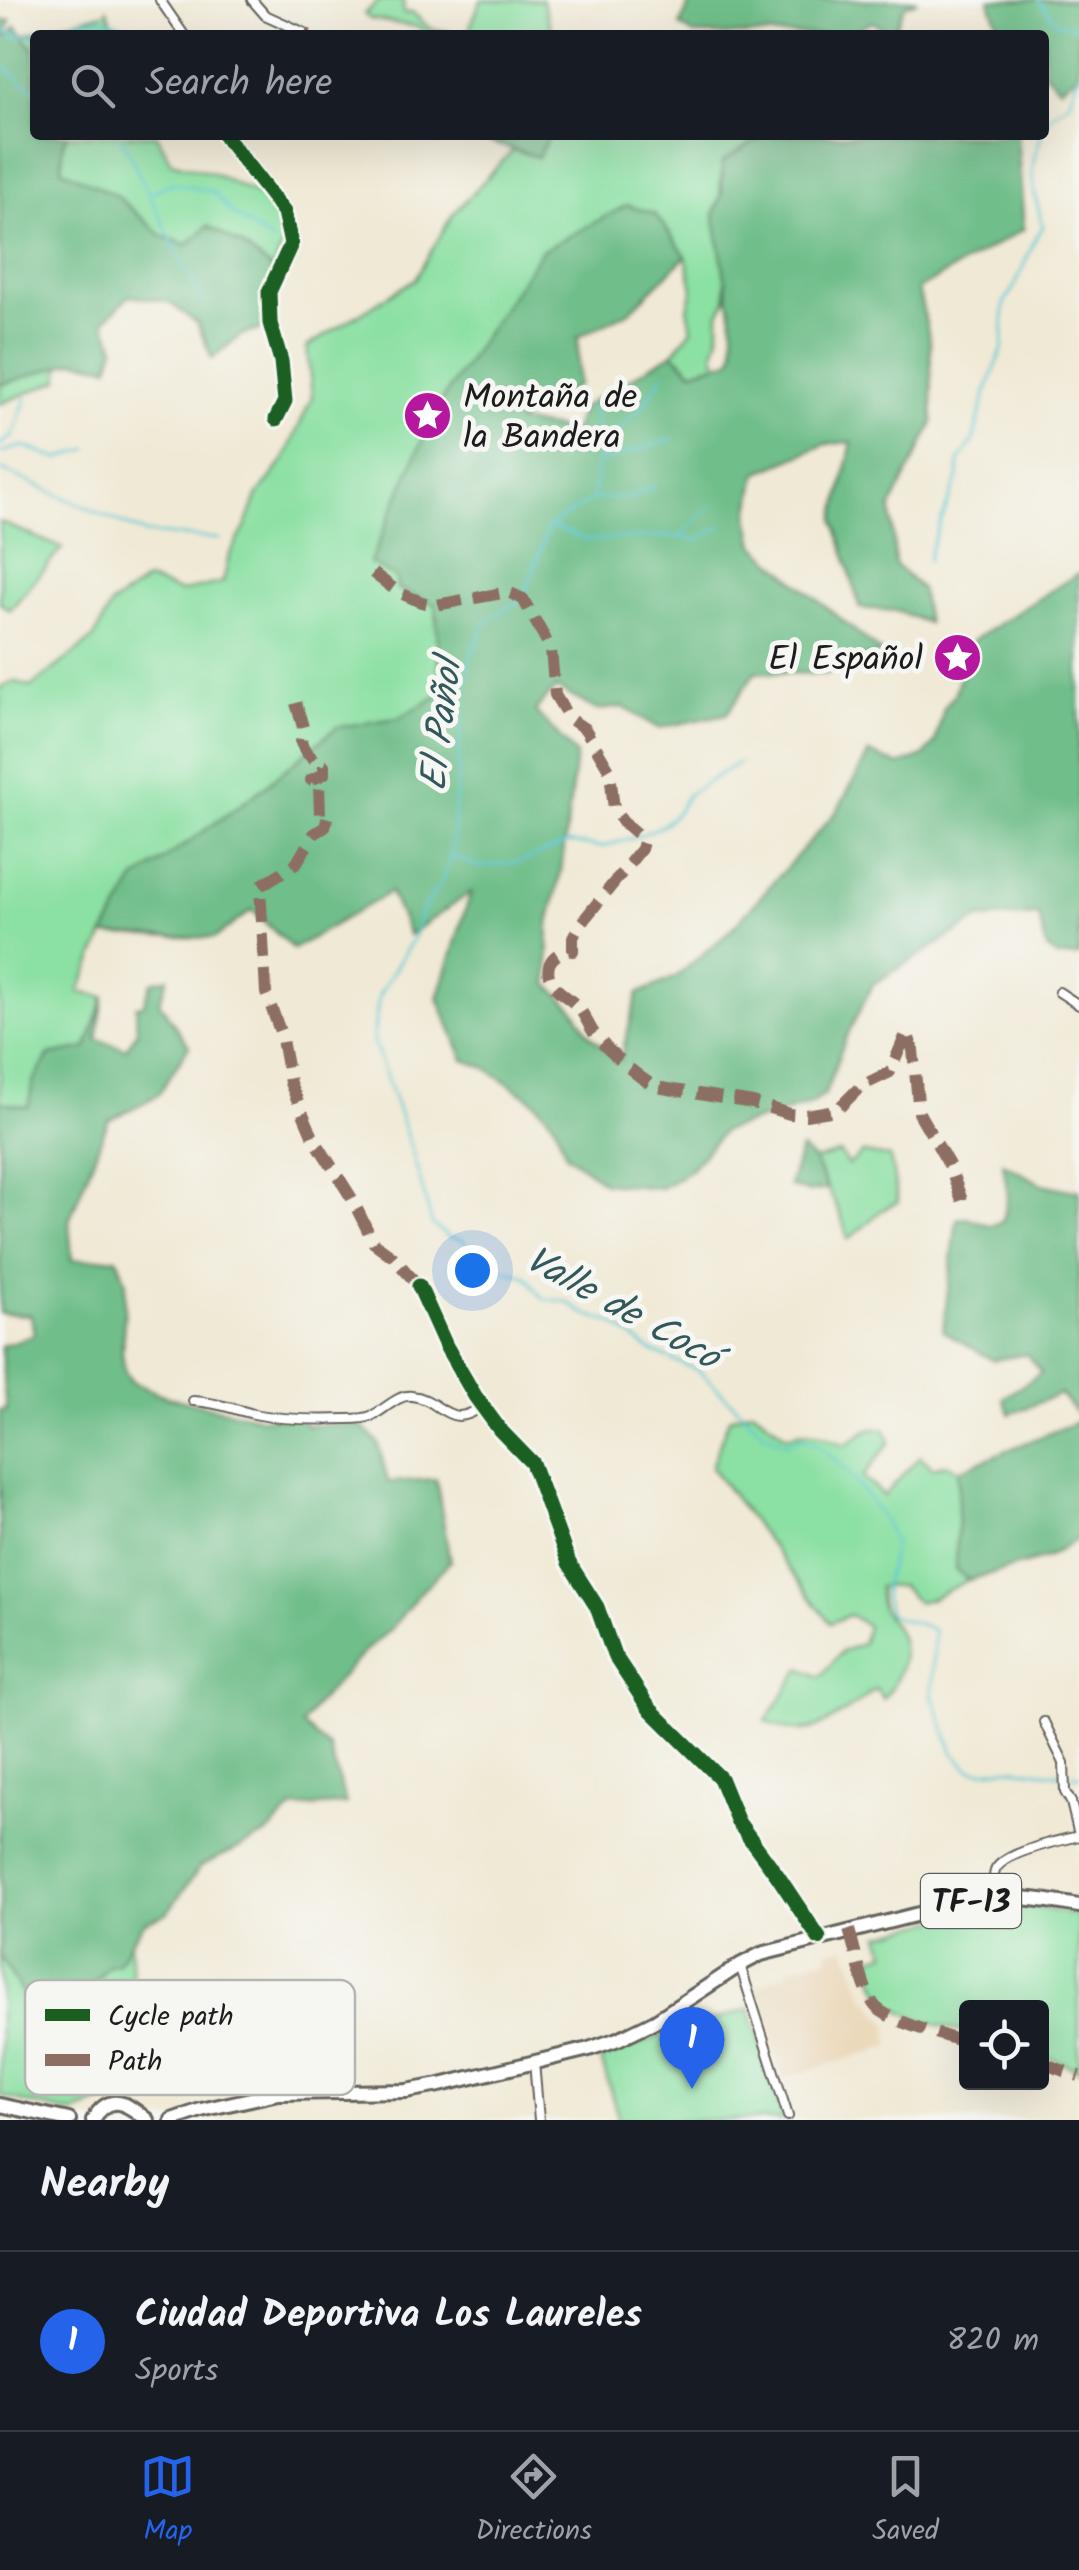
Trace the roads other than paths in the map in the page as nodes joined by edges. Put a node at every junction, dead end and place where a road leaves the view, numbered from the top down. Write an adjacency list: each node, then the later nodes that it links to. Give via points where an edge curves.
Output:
1 (160, 0): 3 (street)
2 (252, 0): 4 (street, via 265,15)
3 (181, 30)
4 (299, 30)
5 (228, 140): 6 (street, via 284,212 292,244 268,292 285,401)
6 (276, 419)
7 (1059, 992): 8 (street)
8 (1079, 1005)
9 (419, 1286): 11 (street)
10 (193, 1401): 11 (street, via 252,1414 345,1420 372,1416 403,1396 460,1416)
11 (482, 1406): 16 (street, via 532,1463 569,1563 598,1607 614,1655 649,1708 720,1778 738,1822)
12 (1044, 1722): 13 (street, via 1064,1763)
13 (1079, 1836): 14 (street, via 1000,1862)
14 (996, 1896): 15 (main road, TF-13); 16 (main road, TF-13)
15 (1079, 1906)
16 (818, 1938): 17 (main road, TF-13)
17 (740, 1965): 18 (main road, TF-13, via 618,2039); 22 (street)
18 (534, 2062): 19 (main road, TF-13, via 406,2091); 27 (street)
19 (355, 2091)
20 (265, 2095): 26 (main road, TF-13)
21 (0, 2106): 25 (main road)
22 (788, 2116)
23 (94, 2118): 24 (main road, via 116,2103); 25 (main road)
24 (143, 2118)
25 (71, 2120)
26 (172, 2120)
27 (540, 2120)

